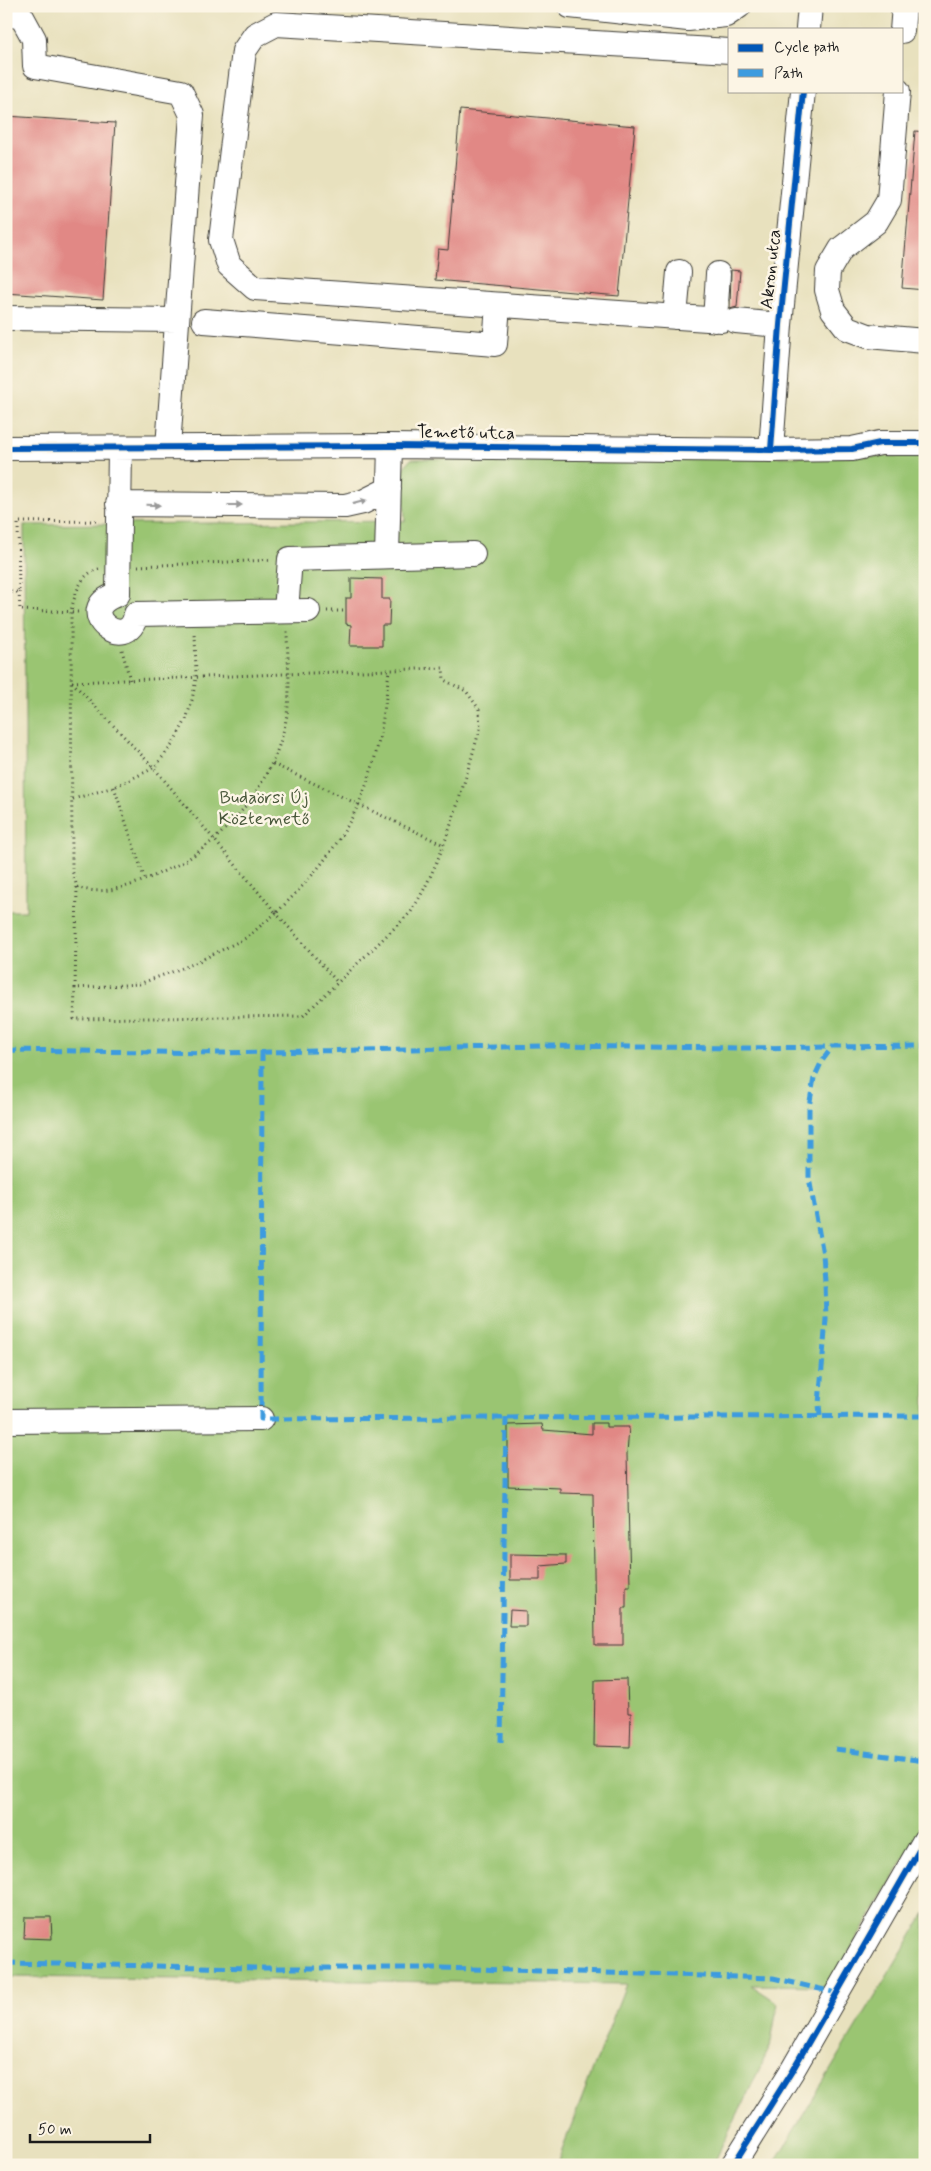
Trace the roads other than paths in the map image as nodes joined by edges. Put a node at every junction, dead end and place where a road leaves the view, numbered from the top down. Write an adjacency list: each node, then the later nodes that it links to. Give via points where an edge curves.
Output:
1 (570, 6): 5 (street)
2 (739, 6): 6 (street, via 726,15)
3 (810, 6): 8 (street)
4 (904, 6): 9 (street)
5 (605, 8): 6 (street)
6 (689, 12)
7 (6, 14): 19 (street, via 22,17 34,39 35,66 182,92 192,115)
8 (808, 28)
9 (902, 28)
10 (728, 51): 15 (street, via 697,57 276,24 256,36 244,51 221,240 229,265 255,288)
11 (803, 92): 23 (street, Akron utca)
12 (898, 92): 24 (street, via 889,200 876,222 841,249 828,271 827,290 833,310 847,328 868,336)
13 (679, 272): 17 (street)
14 (718, 274): 21 (street)
15 (261, 288): 16 (street); 22 (street)
16 (498, 305): 17 (street); 22 (street, via 496,344)
17 (676, 317): 21 (street)
18 (6, 318): 19 (street)
19 (177, 320): 27 (street)
20 (204, 321): 22 (street)
21 (724, 321): 23 (street)
22 (259, 325)
23 (780, 326): 30 (street, Akron utca)
24 (925, 341)
25 (925, 443): 30 (street, Temető utca, via 880,444 852,449)
26 (390, 446): 27 (street, Temető utca); 30 (street, Temető utca); 31 (street)
27 (168, 447): 29 (street, Temető utca)
28 (6, 448): 29 (street, Temető utca)
29 (120, 448): 32 (street)
30 (771, 450)
31 (389, 489): 32 (street, one-way to 31, via 345,506 363,502); 34 (street)
32 (118, 512): 34 (street, via 118,594 105,598 99,612 105,627 117,632 132,624 136,614 297,611 290,559)
33 (473, 554): 34 (street)
34 (387, 555)
35 (261, 1419): 36 (street)
36 (6, 1421)
37 (925, 1840): 38 (street, via 792,2071)
38 (733, 2165)

